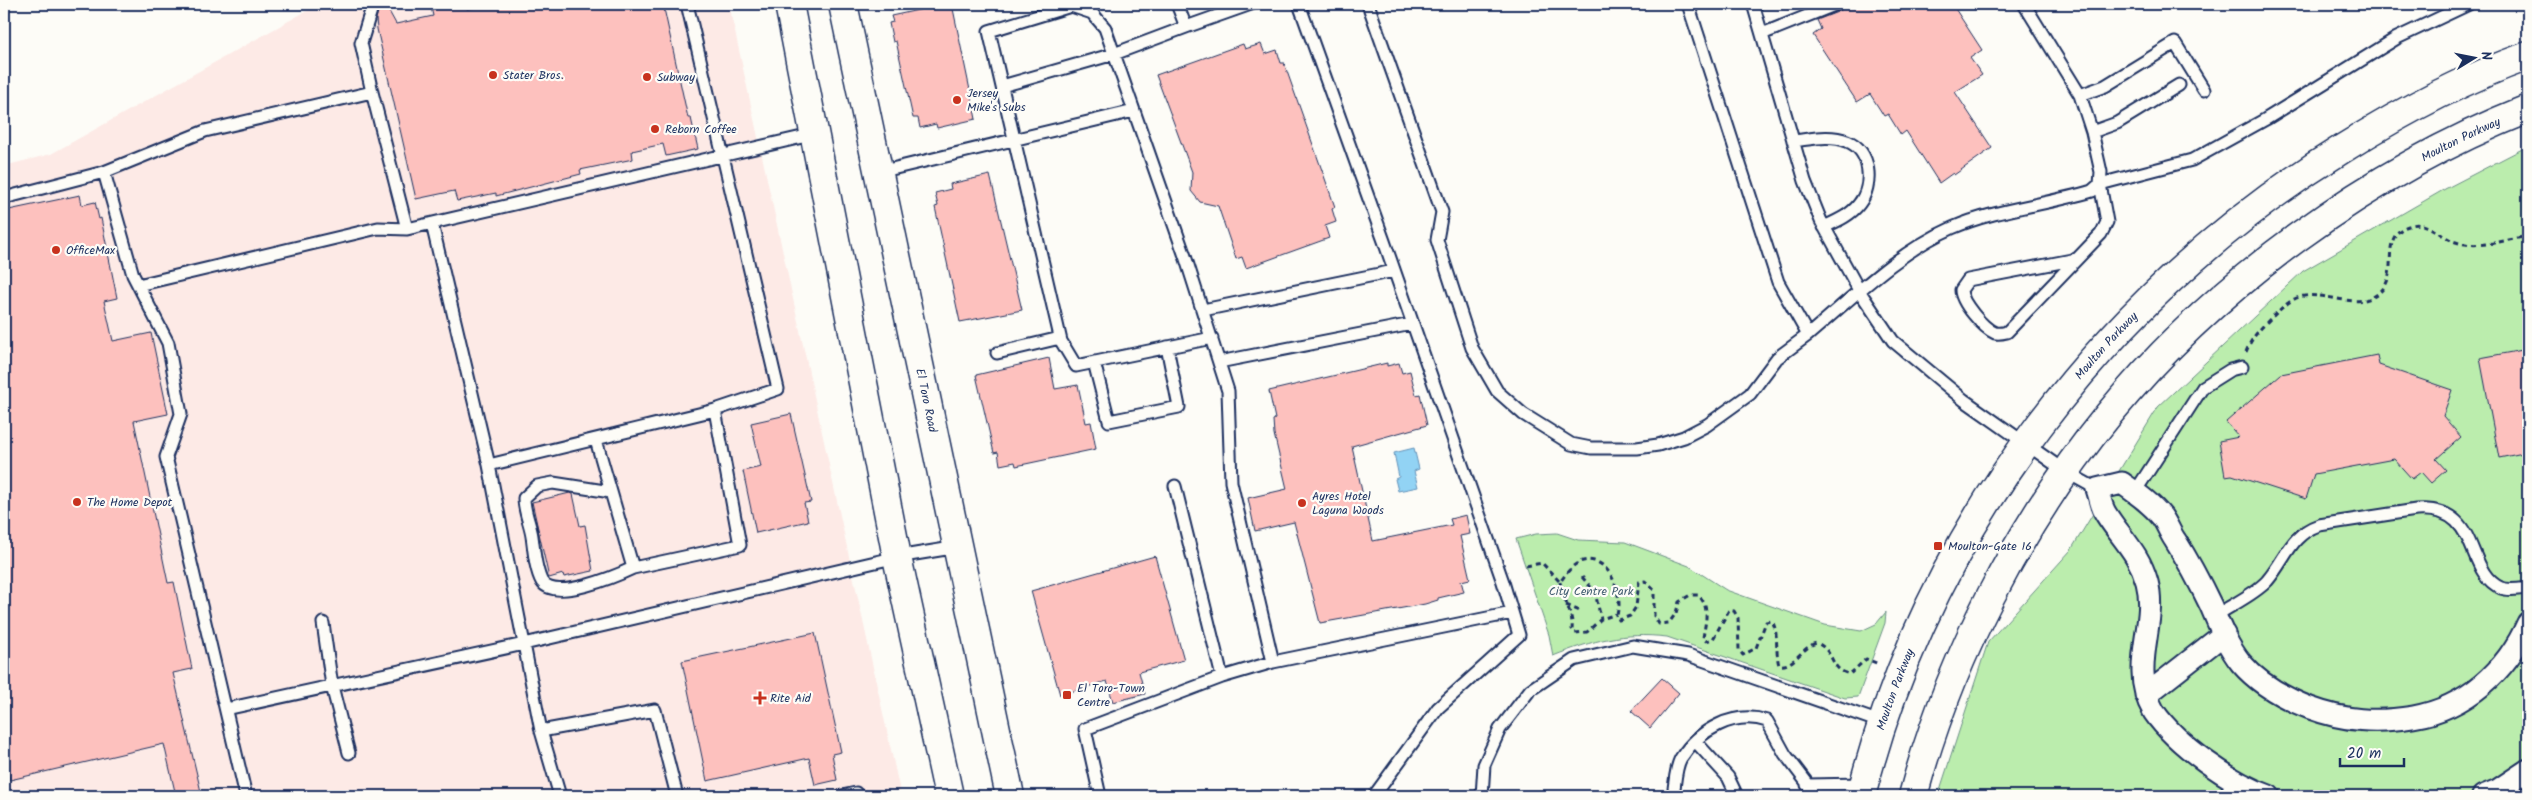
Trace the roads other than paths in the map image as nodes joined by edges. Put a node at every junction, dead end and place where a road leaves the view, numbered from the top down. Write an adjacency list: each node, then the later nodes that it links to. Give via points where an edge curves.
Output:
1 (373, 4): 21 (lane, via 360,43)
2 (687, 4): 29 (lane)
3 (789, 4): 26 (main road)
4 (843, 4): 31 (main road, El Toro Road)
5 (1177, 4): 14 (lane)
6 (1251, 4): 14 (lane)
7 (1299, 4): 38 (lane)
8 (1368, 4): 43 (lane, via 1442,212 1437,240 1472,348 1498,391 1523,414 1571,444 1615,450 1658,445 1707,425 1750,394 1777,358)
9 (1688, 4): 43 (lane, via 1778,282)
10 (1752, 4): 15 (lane)
11 (1837, 4): 15 (lane)
12 (2024, 4): 22 (lane)
13 (2469, 4): 32 (lane, via 2397,38 2266,119 2192,160)
14 (1186, 27): 16 (lane)
15 (1762, 34): 28 (lane)
16 (1114, 54): 19 (lane); 19 (lane, via 1105,28 1092,13 1071,6 989,31); 24 (lane)
17 (2528, 56): 53 (main road, Moulton Parkway, via 2443,92 2381,124 2260,204 2199,252 2115,334 2061,396)
18 (2179, 85): 25 (lane, via 2117,123)
19 (1002, 86): 27 (lane)
20 (2204, 90): 22 (lane, via 2175,43 2104,86)
21 (372, 92): 30 (lane, via 205,130); 36 (lane)
22 (2080, 95): 25 (lane)
23 (2528, 109): 55 (main road, Moulton Parkway, via 2485,126 2419,160 2348,203 2284,248 2219,302 2162,356 2109,414)
24 (1134, 110): 27 (lane); 41 (lane)
25 (2092, 132): 32 (lane, via 2101,172)
26 (815, 134): 29 (lane); 61 (main road)
27 (1014, 138): 31 (lane); 44 (lane)
28 (1793, 141): 35 (lane); 35 (lane, via 1828,137 1848,141 1860,149 1866,161 1869,178 1859,204 1847,215)
29 (723, 155): 34 (lane); 51 (lane, via 778,389)
30 (104, 172): 33 (lane); 39 (lane)
31 (879, 172): 60 (main road, El Toro Road)
32 (2100, 184): 37 (lane, via 2108,222); 40 (lane, via 2082,194 1954,227 1925,242)
33 (4, 198)
34 (432, 224): 36 (lane); 54 (lane)
35 (1824, 227): 40 (lane)
36 (407, 229): 39 (lane, via 378,228)
37 (2077, 259): 37 (lane, via 2007,332 1997,334 1987,328 1961,299 1961,290 1968,280)
38 (1394, 271): 41 (lane); 42 (lane)
39 (138, 285): 73 (lane, via 168,343 181,414 166,457)
40 (1860, 292): 43 (lane); 53 (lane, via 1893,341 1950,389)
41 (1203, 310): 45 (lane)
42 (1412, 324): 49 (lane); 64 (lane)
43 (1808, 335)
44 (1060, 338): 47 (lane); 48 (lane, via 1076,366)
45 (1212, 338): 46 (lane); 49 (lane)
46 (1167, 347): 48 (lane); 48 (lane, via 1179,407 1109,421)
47 (998, 353)
48 (1094, 362)
49 (1219, 362): 69 (lane, via 1228,391 1231,482)
50 (2242, 367): 59 (lane, via 2230,370 2203,388)
51 (715, 410): 52 (lane); 62 (lane, via 740,545)
52 (596, 440): 54 (lane); 58 (lane)
53 (2027, 443): 55 (lane); 74 (main road, Moulton Parkway, via 1963,540 1920,623)
54 (489, 465): 68 (lane)
55 (2066, 472): 57 (lane); 95 (main road, Moulton Parkway, via 1993,593 1953,675 1925,751)
56 (1174, 486): 70 (lane)
57 (2097, 489): 59 (street, via 2122,483); 72 (street, via 2105,513 2128,541 2147,582 2149,610 2142,672)
58 (611, 492): 62 (lane); 62 (lane, via 553,483 537,486 524,498 524,511 542,582 551,590 562,590 610,578)
59 (2136, 492): 67 (street, via 2162,517 2190,562)
60 (958, 547): 61 (lane); 88 (main road, El Toro Road)
61 (897, 557): 68 (lane); 87 (main road)
62 (633, 568)
63 (2528, 588): 67 (lane, via 2509,590 2490,579 2456,520 2430,508 2306,529 2261,586)
64 (1512, 613): 69 (lane); 90 (lane, via 1519,636 1438,708)
65 (323, 623): 71 (lane)
66 (2528, 623): 67 (street, via 2520,642 2500,670 2478,689 2445,708 2385,722 2355,721 2327,715 2262,684 2240,662)
67 (2220, 625): 72 (street)
68 (524, 644): 71 (lane); 75 (lane)
69 (1273, 662): 70 (lane)
70 (1222, 676): 89 (lane, via 1085,729)
71 (332, 686): 73 (lane); 77 (lane)
72 (2146, 695): 80 (street, via 2155,712 2176,736 2210,764)
73 (226, 709): 83 (lane)
74 (1883, 723): 81 (main road, Moulton Parkway); 91 (lane, via 1688,655 1632,646 1574,660 1530,690 1496,738 1484,765)
75 (541, 731): 84 (lane); 85 (lane, via 655,710)
76 (1696, 742): 79 (lane, via 1722,721 1753,716 1767,721); 92 (lane, via 1680,759); 93 (lane, via 1728,777)
77 (349, 753)
78 (2528, 770): 97 (street)
79 (1807, 785): 81 (lane); 94 (lane)
80 (2229, 788): 96 (street)
81 (1862, 790)
82 (856, 793): 86 (lane)
83 (246, 796)
84 (560, 796)
85 (676, 796)
86 (842, 796)
87 (949, 796)
88 (1010, 796)
89 (1100, 796)
90 (1374, 796)
91 (1482, 796)
92 (1673, 796)
93 (1737, 796)
94 (1817, 796)
95 (1913, 796)
96 (2269, 796)
97 (2483, 796)

